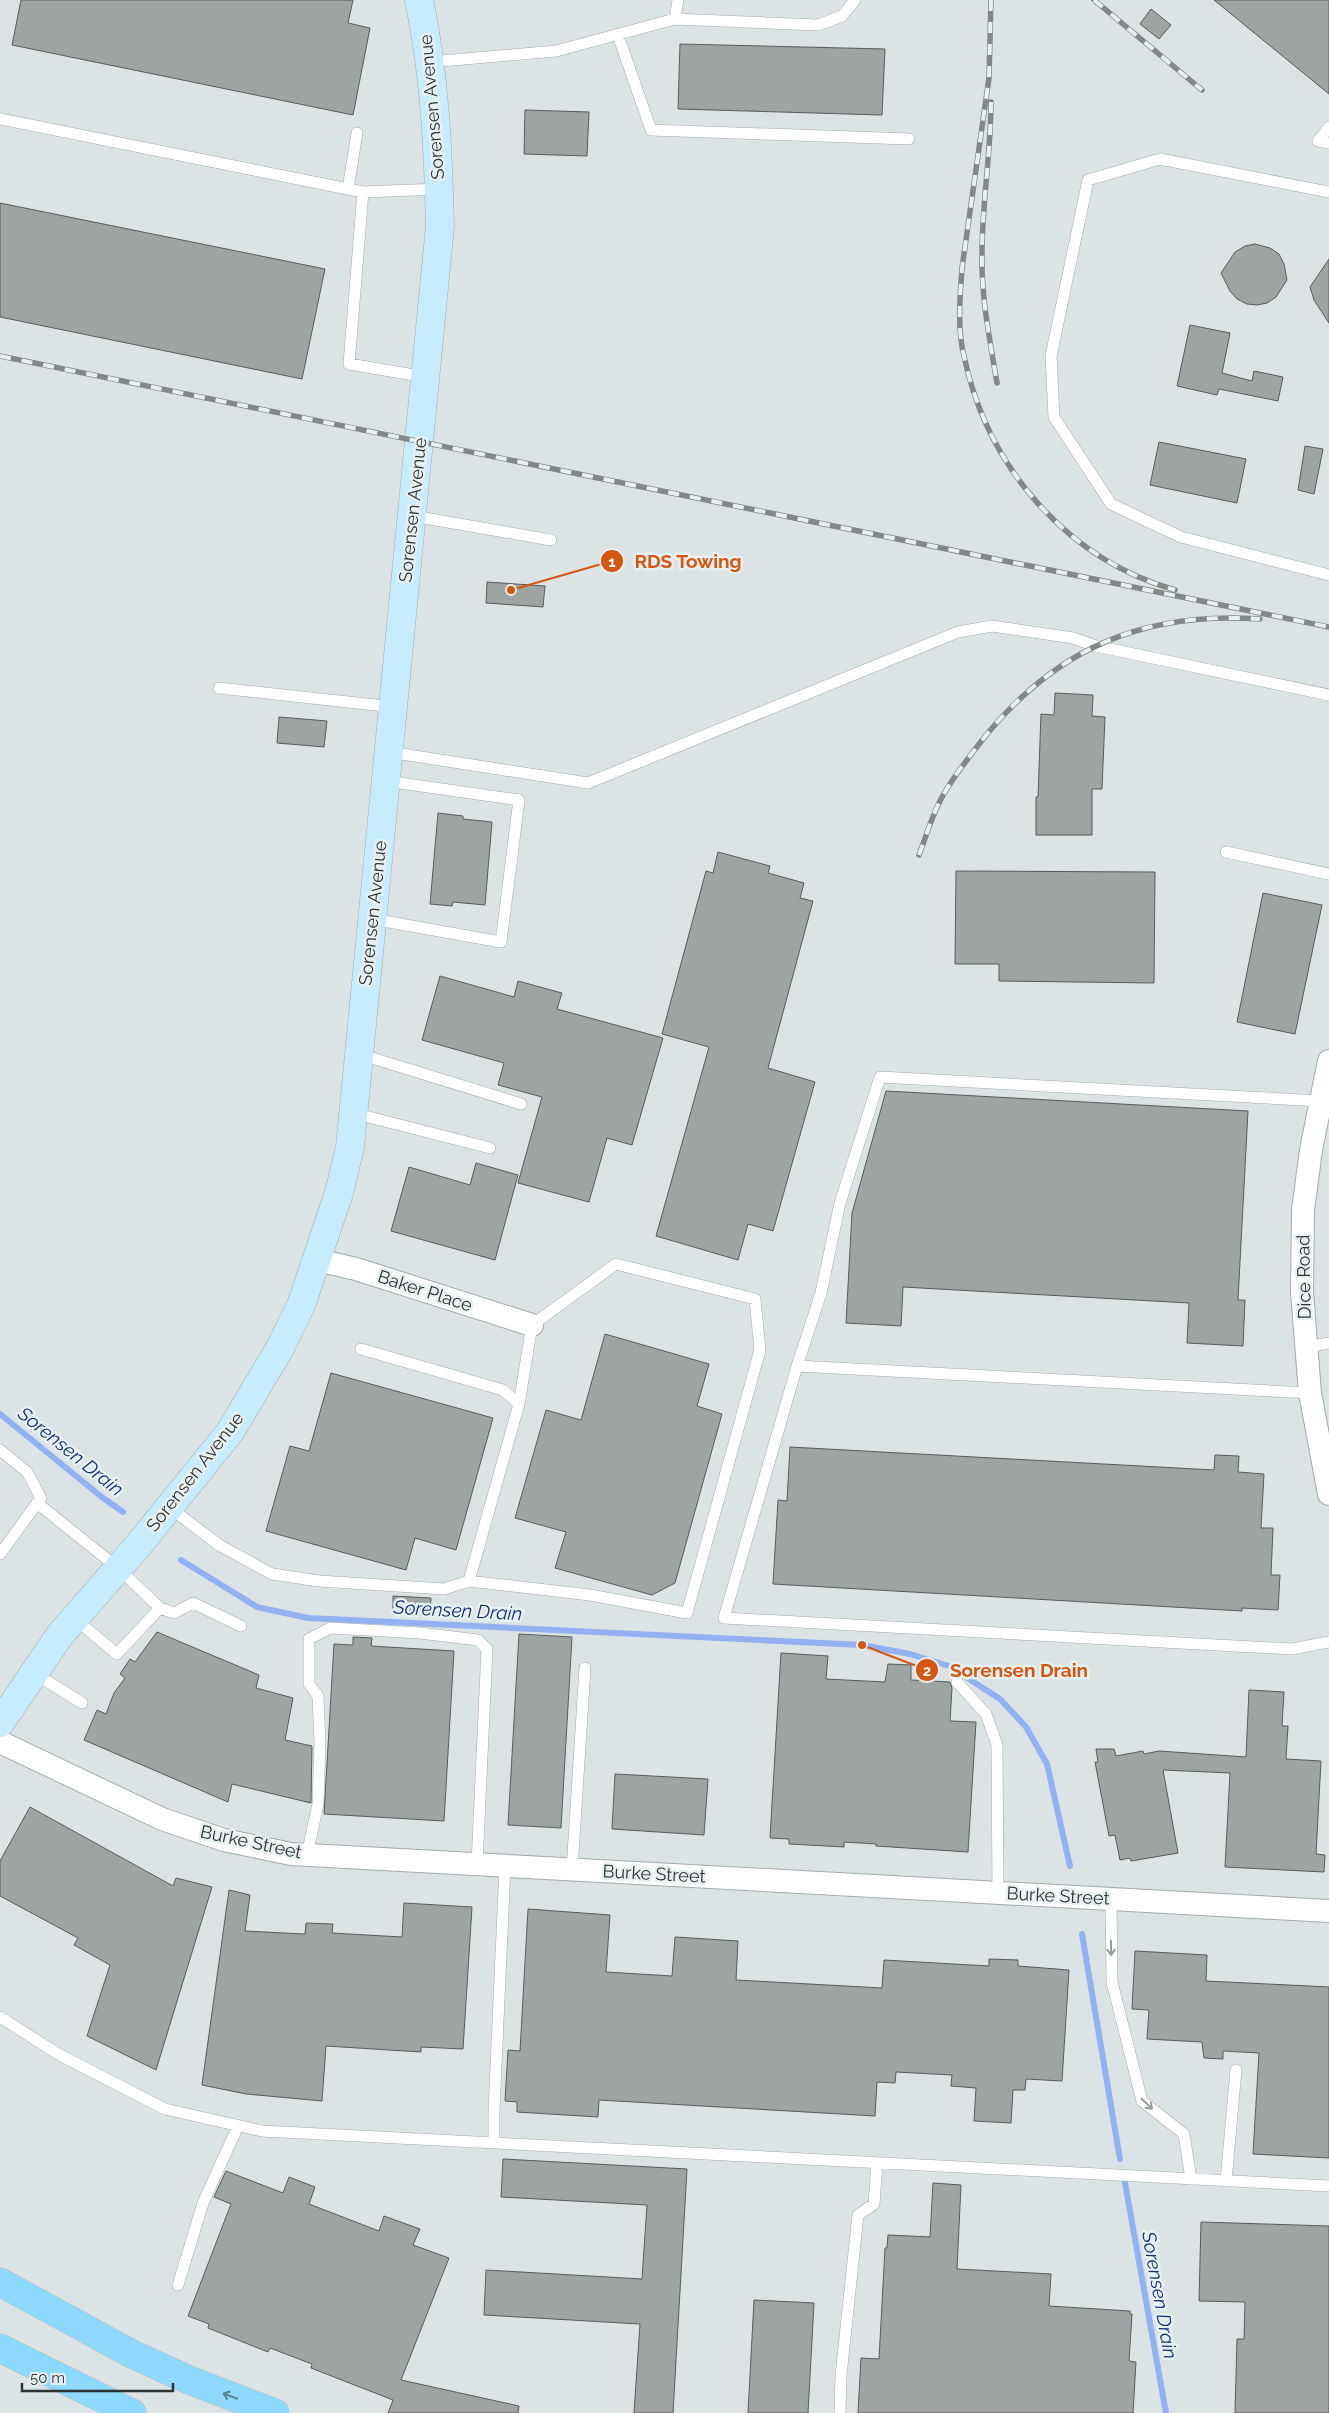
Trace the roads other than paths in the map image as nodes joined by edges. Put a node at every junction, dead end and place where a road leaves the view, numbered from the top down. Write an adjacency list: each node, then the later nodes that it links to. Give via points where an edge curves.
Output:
1 (419, 0): 6 (street, Sorensen Avenue)
2 (678, 0): 4 (lane)
3 (855, 0): 4 (lane, via 842,16 818,25)
4 (675, 19): 5 (lane)
5 (618, 35): 6 (lane, via 556,51); 10 (lane, via 651,130)
6 (430, 62): 13 (street, Sorensen Avenue, via 438,132)
7 (0, 119): 12 (lane)
8 (1329, 127): 11 (lane, via 1318,141)
9 (357, 134): 12 (lane)
10 (910, 140)
11 (1329, 143)
12 (348, 189): 14 (lane)
13 (439, 189): 14 (lane); 16 (street, Sorensen Avenue, via 440,226)
14 (364, 192): 16 (lane, via 349,364)
15 (1329, 192): 19 (lane, via 1160,159 1088,180 1051,356 1054,417 1111,504 1181,537)
16 (426, 378): 17 (street, Sorensen Avenue)
17 (413, 516): 18 (lane); 22 (street, Sorensen Avenue)
18 (551, 540)
19 (1329, 574)
20 (219, 688): 22 (lane)
21 (1329, 695): 23 (lane, via 1096,646 1073,638 992,626 958,632 588,783)
22 (394, 707): 23 (street, Sorensen Avenue)
23 (389, 752): 24 (street, Sorensen Avenue)
24 (386, 781): 27 (street, Sorensen Avenue); 27 (lane, via 519,800 501,942)
25 (1226, 852): 26 (lane)
26 (1329, 874)
27 (372, 919): 28 (street, Sorensen Avenue)
28 (359, 1054): 31 (lane); 32 (street, Sorensen Avenue)
29 (1329, 1061): 30 (street, Dice Road)
30 (1321, 1101): 37 (street, Dice Road, via 1303,1210 1302,1292); 39 (lane, via 880,1077 840,1203 821,1294)
31 (521, 1104)
32 (353, 1113): 33 (lane); 34 (street, Sorensen Avenue, via 350,1147 339,1193)
33 (490, 1148)
34 (317, 1260): 35 (street, Baker Place, via 356,1269); 45 (street, Sorensen Avenue, via 301,1305 230,1432)
35 (532, 1325): 41 (lane); 48 (lane, via 616,1264 755,1299 760,1350 687,1613 590,1595)
36 (1329, 1343): 37 (lane)
37 (1307, 1347): 40 (street, Dice Road)
38 (361, 1350): 41 (lane, via 503,1390)
39 (797, 1366): 40 (lane); 52 (lane, via 724,1618 1292,1649)
40 (1310, 1393): 43 (street, Dice Road)
41 (519, 1404): 48 (lane)
42 (0, 1450): 44 (lane, via 27,1472 41,1498)
43 (1329, 1494)
44 (37, 1503): 46 (lane); 47 (lane)
45 (169, 1507): 47 (street, Sorensen Avenue); 48 (lane, via 219,1544 272,1574 319,1581 444,1589)
46 (0, 1554)
47 (118, 1568): 49 (lane); 50 (street, Sorensen Avenue)
48 (469, 1581)
49 (160, 1608): 50 (lane, via 117,1654); 51 (lane, via 174,1613 193,1603)
50 (74, 1618): 54 (street, Sorensen Avenue)
51 (241, 1626)
52 (1329, 1642)
53 (585, 1668): 62 (lane)
54 (34, 1672): 56 (lane); 57 (street, Sorensen Avenue)
55 (957, 1682): 63 (lane, via 986,1714 997,1745)
56 (82, 1703)
57 (0, 1723)
58 (0, 1742): 59 (street, Burke Street, via 162,1819 224,1840)
59 (307, 1855): 60 (street, Burke Street); 60 (lane, via 318,1804 320,1743 318,1696 309,1684 309,1639 330,1628 478,1640 488,1649)
60 (477, 1864): 61 (street, Burke Street)
61 (505, 1866): 62 (street, Burke Street); 69 (lane)
62 (572, 1870): 63 (street, Burke Street)
63 (998, 1893): 64 (street, Burke Street)
64 (1111, 1899): 65 (street, Burke Street); 71 (lane, one-way to 71, via 1112,1982 1142,2101 1184,2134)
65 (1329, 1911)
66 (0, 2017): 68 (lane, via 58,2054 165,2109)
67 (1236, 2070): 72 (lane)
68 (238, 2126): 69 (lane, via 262,2131); 75 (lane, via 203,2203)
69 (494, 2143): 70 (lane)
70 (877, 2163): 71 (lane); 81 (lane, via 874,2204 858,2215)
71 (1191, 2179): 72 (lane)
72 (1226, 2181): 73 (lane)
73 (1329, 2186)
74 (0, 2282): 78 (main road)
75 (178, 2284)
76 (0, 2302): 78 (main road, via 127,2367)
77 (0, 2348): 79 (main road)
78 (160, 2367): 80 (main road, one-way to 78)
79 (122, 2411)
80 (275, 2413)
81 (840, 2413)

